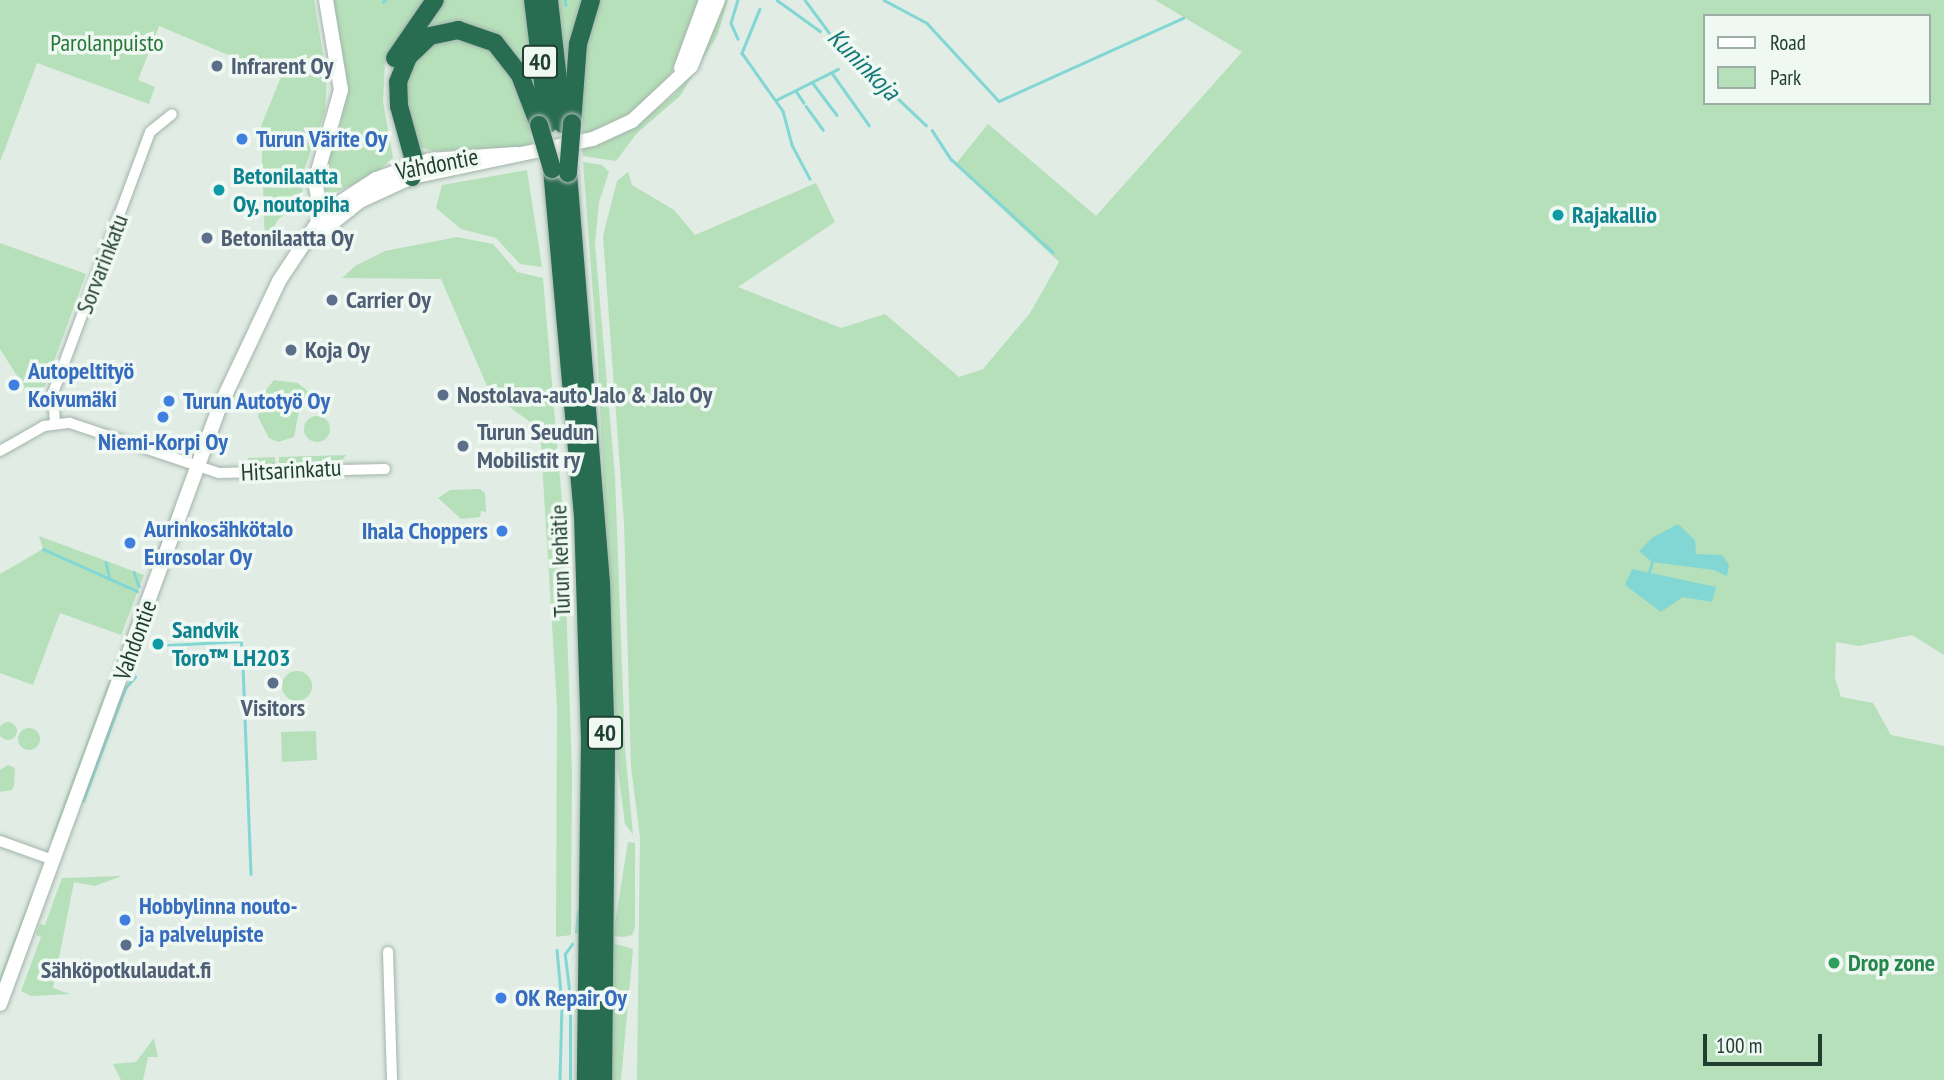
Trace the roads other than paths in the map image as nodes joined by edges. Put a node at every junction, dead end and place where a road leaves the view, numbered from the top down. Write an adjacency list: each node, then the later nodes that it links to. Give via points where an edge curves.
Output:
1 (326, 0): 13 (street, via 341,90 315,177)
2 (435, 0): 11 (highway, via 399,50 387,79 387,106)
3 (533, 0): 10 (highway, 40)
4 (549, 0): 10 (highway, 40)
5 (591, 0): 10 (highway)
6 (706, 0): 8 (street, Vahdontie)
7 (718, 0): 8 (street, Vahdontie, via 700,50)
8 (676, 81): 11 (street, Vahdontie, via 645,112 593,139)
9 (173, 114): 14 (street, Sorvarinkatu, via 150,132 53,394)
10 (556, 124): 11 (highway, via 503,49 477,33 439,33 413,50 398,82); 12 (highway, bridge); 12 (highway, bridge)
11 (410, 169): 13 (street, Vahdontie, via 376,179)
12 (561, 176): 23 (highway, Turun kehätie / 40, via 583,516 590,739); 24 (highway, Turun kehätie / 40, via 601,583 606,750)
13 (328, 217): 16 (street, Vahdontie, via 304,245 253,329)
14 (55, 423): 15 (street); 16 (street, Hitsarinkatu, via 80,424)
15 (0, 451)
16 (198, 467): 17 (street, Hitsarinkatu, via 227,473); 19 (street, Vahdontie)
17 (385, 469)
18 (0, 841): 19 (street)
19 (53, 860): 21 (street, Vahdontie)
20 (388, 953): 22 (street)
21 (0, 1004)
22 (392, 1080)
23 (586, 1080)
24 (603, 1080)

